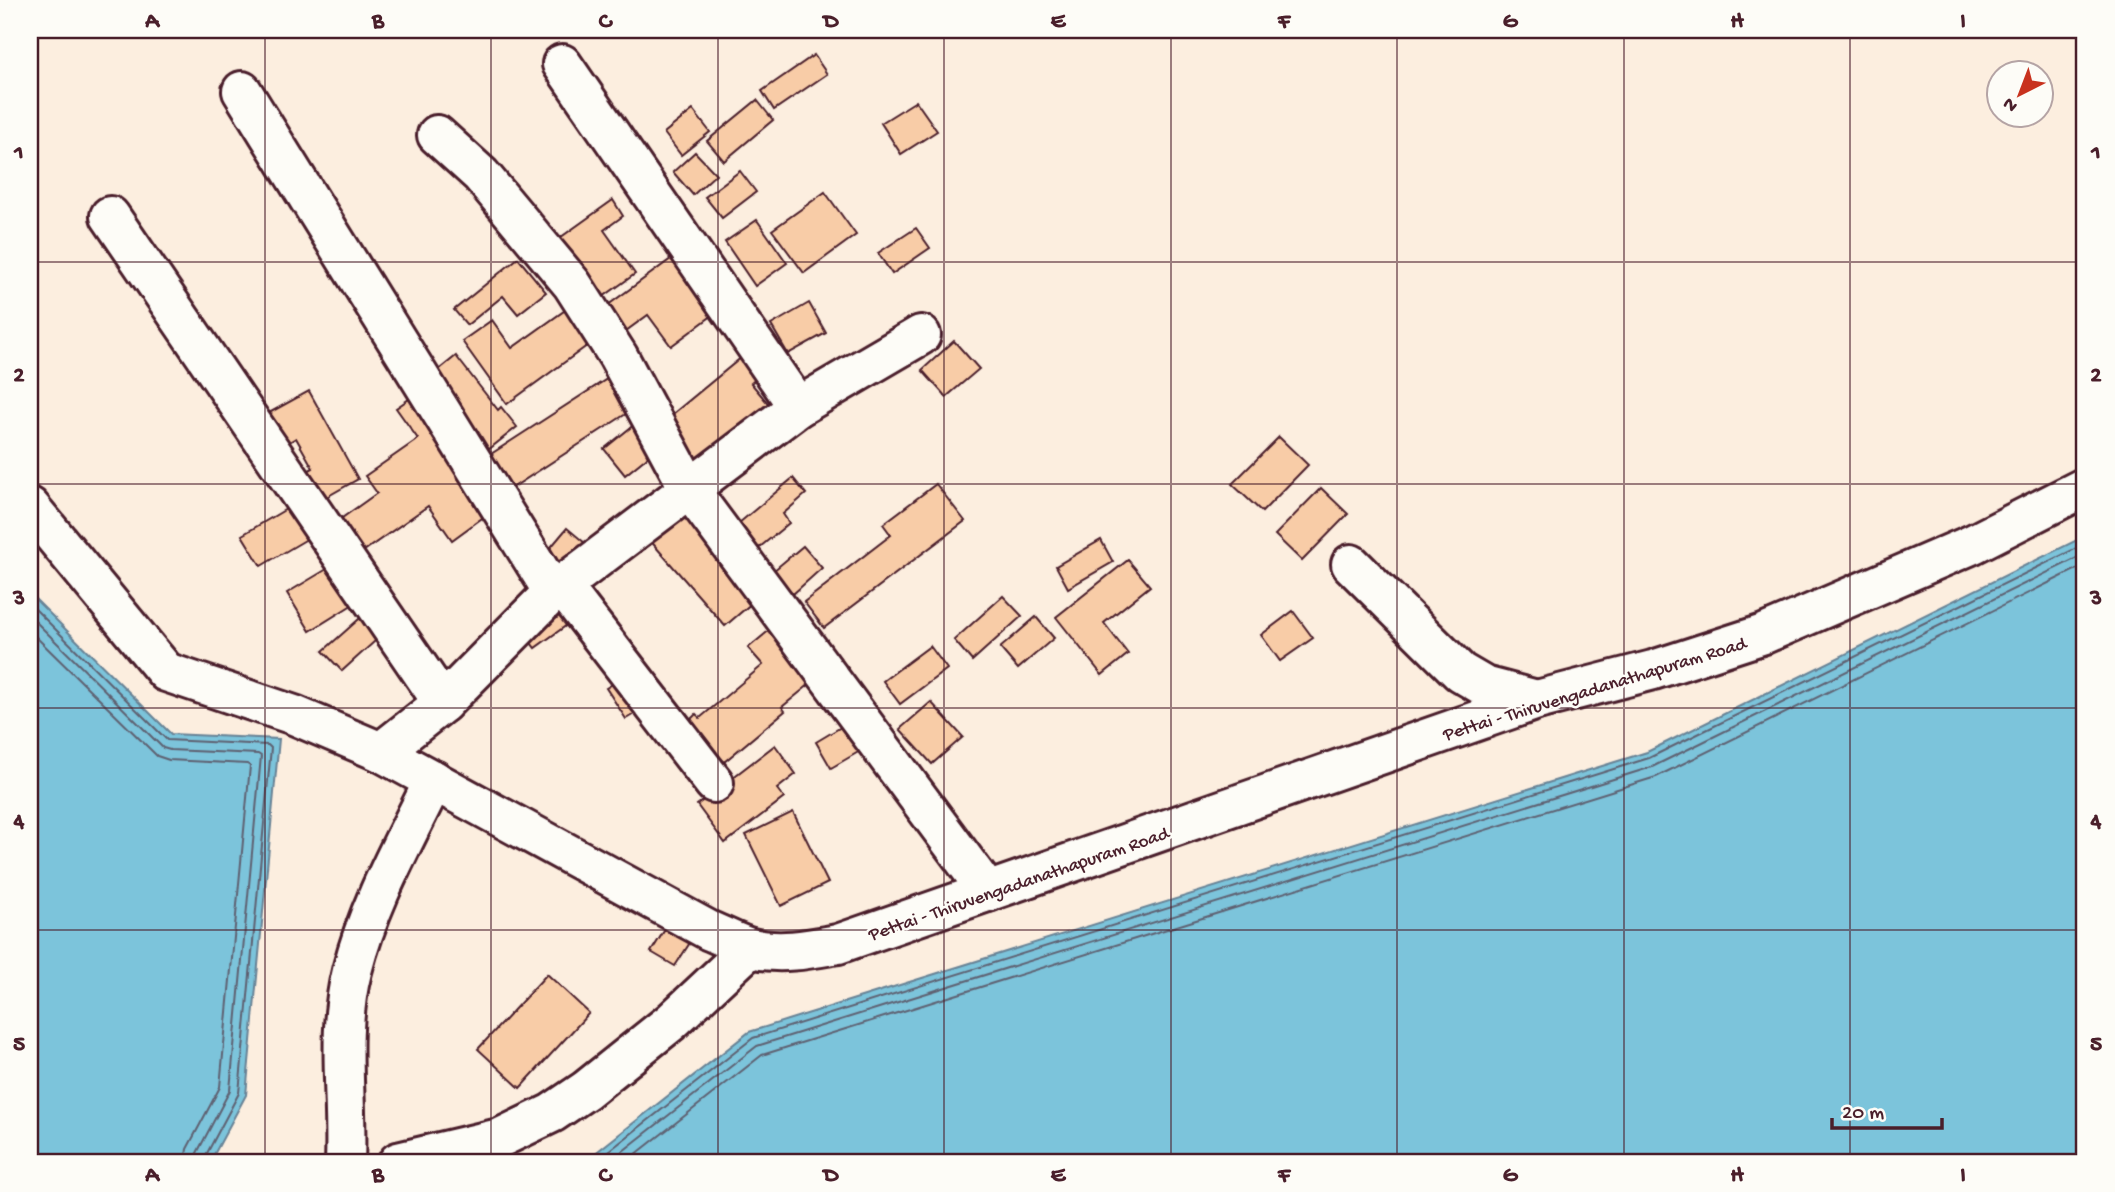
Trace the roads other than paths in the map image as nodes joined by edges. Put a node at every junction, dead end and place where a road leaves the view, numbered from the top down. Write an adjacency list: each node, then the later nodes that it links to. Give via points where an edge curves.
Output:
1 (562, 64): 6 (street)
2 (242, 91): 11 (street)
3 (437, 135): 8 (street, via 481,175 572,284 618,356)
4 (110, 216): 13 (street)
5 (921, 335): 6 (street)
6 (798, 407): 8 (street)
7 (2085, 487): 12 (street, Pettai - Thiruvengadanathapuram Road, via 1973,544 1764,634 1653,670)
8 (690, 490): 11 (street); 17 (street)
9 (30, 507): 14 (street, Pettai - Thiruvengadanathapuram Road, via 166,672 294,715)
10 (1351, 564): 12 (street, via 1461,672 1484,686)
11 (558, 589): 13 (street); 16 (street)
12 (1537, 700): 17 (street, Pettai - Thiruvengadanathapuram Road)
13 (443, 703): 14 (street)
14 (381, 752): 15 (street, Pettai - Thiruvengadanathapuram Road)
15 (434, 780): 18 (street, Pettai - Thiruvengadanathapuram Road, via 710,931); 19 (street, via 375,901 352,971 344,1052)
16 (714, 783)
17 (988, 892): 18 (street, Pettai - Thiruvengadanathapuram Road, via 838,944 806,950)
18 (750, 948): 20 (street, via 671,1022 552,1113 500,1138)
19 (345, 1162)
20 (398, 1162)

